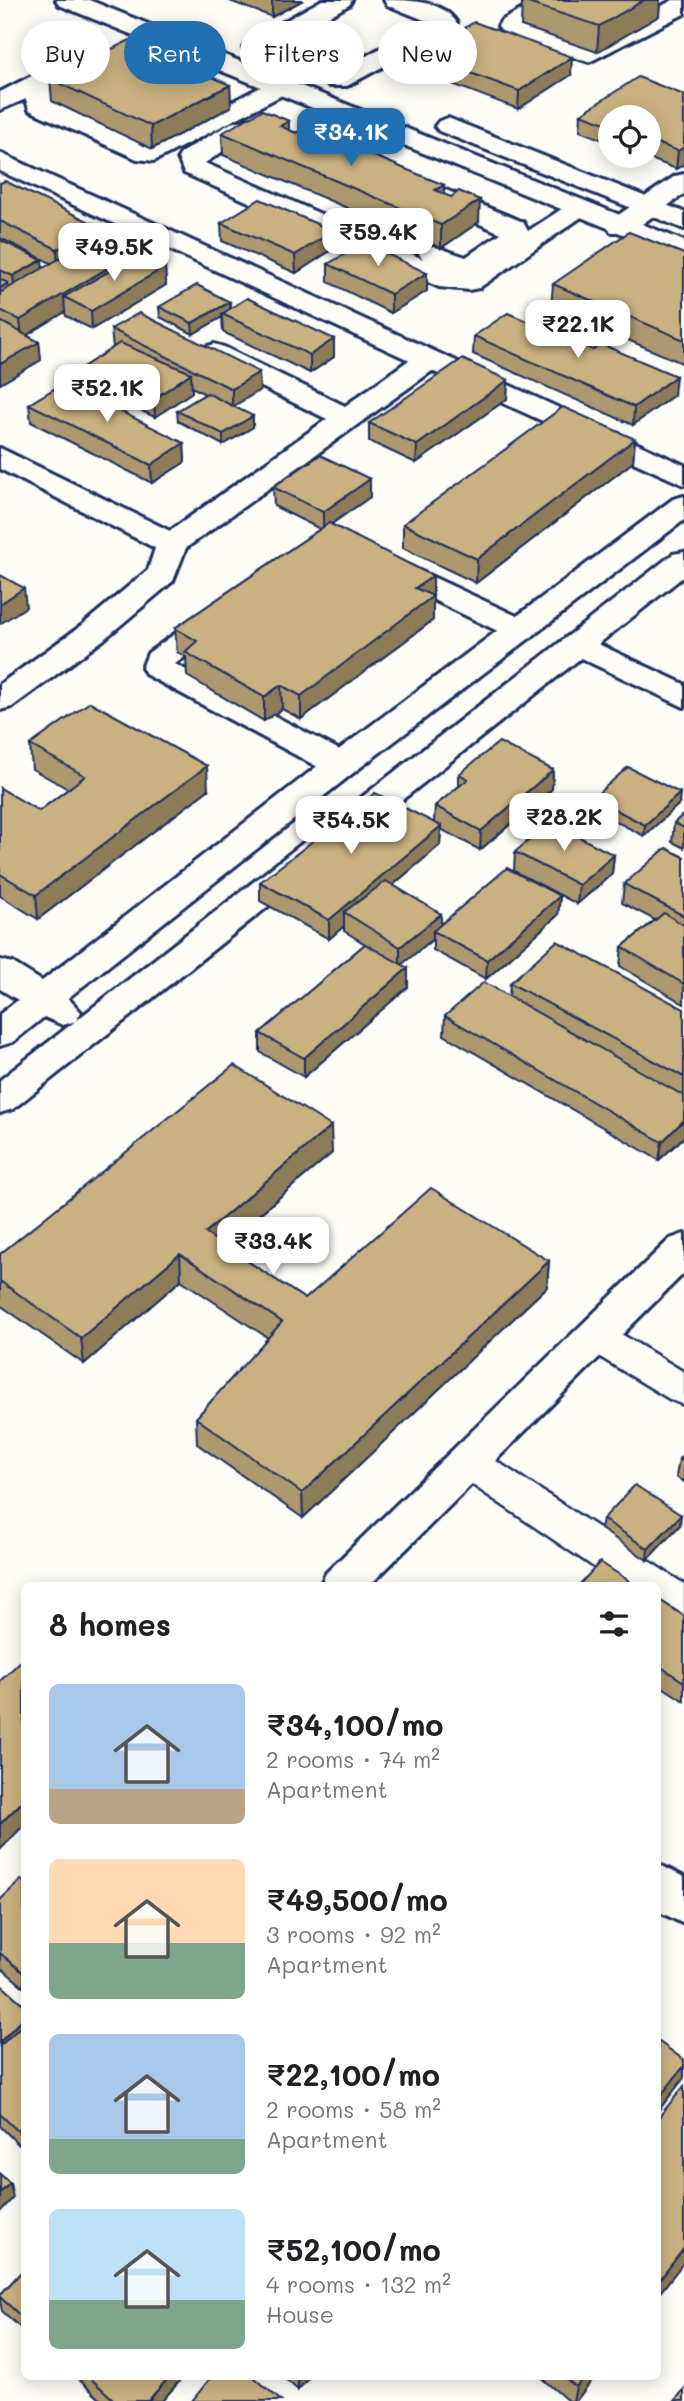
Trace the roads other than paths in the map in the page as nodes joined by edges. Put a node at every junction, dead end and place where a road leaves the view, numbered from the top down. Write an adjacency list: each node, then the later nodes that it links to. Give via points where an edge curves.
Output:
1 (68, 0): 6 (street)
2 (340, 0): 7 (street)
3 (396, 0): 13 (street, via 445,23)
4 (557, 0): 5 (street, via 510,26 589,55)
5 (684, 4)
6 (139, 21)
7 (303, 21)
8 (230, 38): 10 (street)
9 (124, 42): 17 (street)
10 (240, 42)
11 (124, 46): 15 (street, via 38,104 154,153)
12 (226, 60): 15 (street)
13 (364, 67)
14 (345, 84): 16 (street)
15 (281, 86): 24 (street)
16 (364, 92)
17 (0, 102)
18 (429, 118): 23 (street)
19 (288, 133): 24 (street, via 262,123 250,124 191,158 193,167 449,281 469,282)
20 (0, 161): 30 (street)
21 (684, 182): 23 (street)
22 (413, 186): 28 (street, via 513,228 517,234 474,264 464,266)
23 (649, 207): 25 (street); 26 (street)
24 (580, 209): 26 (street)
25 (684, 221)
26 (621, 226): 27 (street)
27 (684, 251)
28 (433, 254)
29 (184, 338): 31 (street)
30 (428, 360): 31 (street); 33 (street)
31 (347, 418): 35 (street)
32 (0, 457): 35 (street)
33 (684, 476)
34 (684, 505): 39 (street)
35 (172, 544): 42 (street, via 162,574 92,633)
36 (364, 553): 39 (street)
37 (684, 561): 40 (street)
38 (247, 597): 43 (street, via 159,660 158,668)
39 (521, 630): 43 (street)
40 (579, 645): 41 (street); 46 (street)
41 (684, 697)
42 (0, 700)
43 (341, 765): 45 (street)
44 (0, 972): 45 (street)
45 (43, 1000): 46 (street); 47 (street)
46 (89, 1029): 48 (street)
47 (0, 1033)
48 (0, 1100)
49 (684, 1249): 50 (street)
50 (595, 1336): 51 (lane); 52 (street)
51 (684, 1390)
52 (468, 1462): 53 (street); 54 (lane)
53 (345, 1582)
54 (648, 1582)
55 (661, 1590): 56 (lane)
56 (684, 1605)
57 (661, 1887): 58 (street)
58 (684, 1903)

